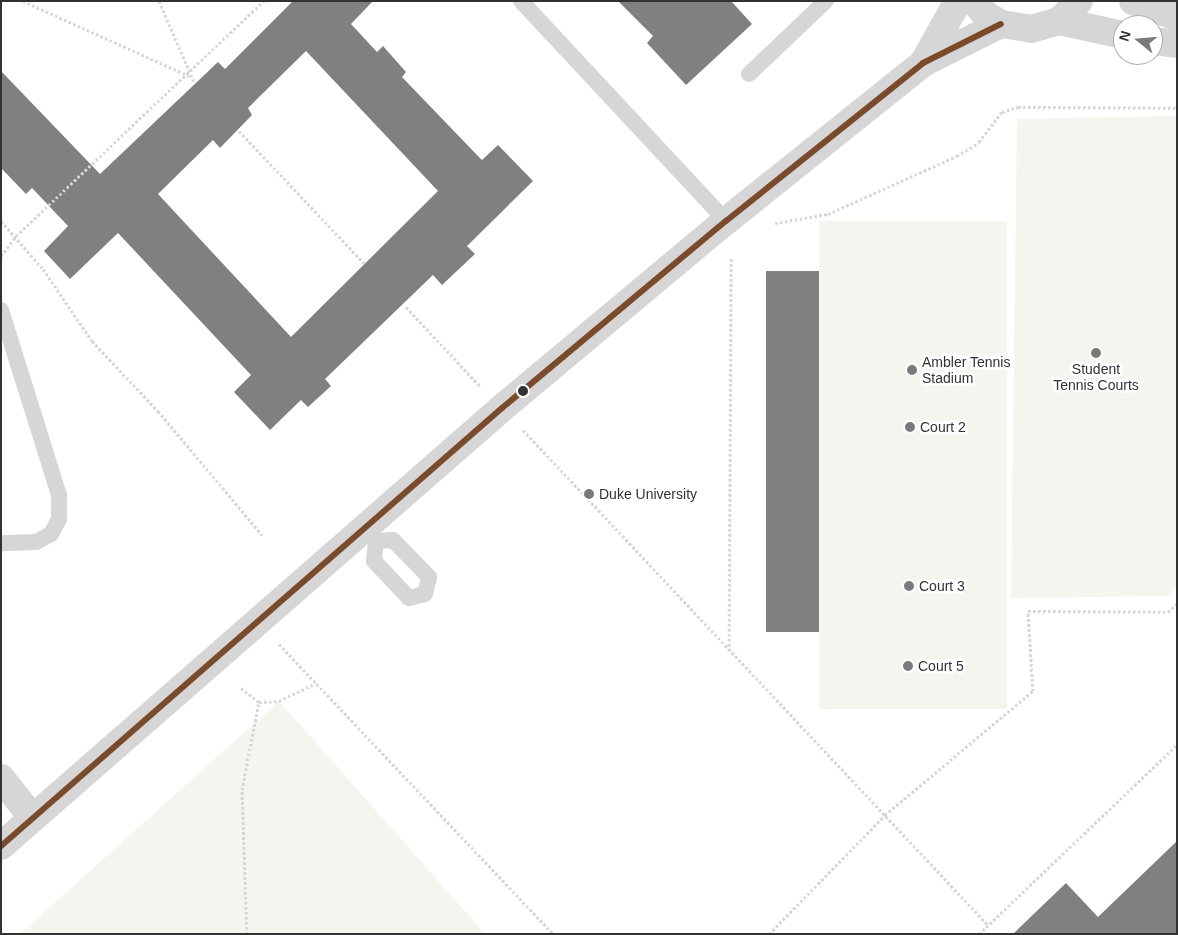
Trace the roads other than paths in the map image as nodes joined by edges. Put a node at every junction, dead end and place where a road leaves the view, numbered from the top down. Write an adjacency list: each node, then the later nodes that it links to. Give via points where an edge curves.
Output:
1 (521, 1): 15 (lane)
2 (826, 1): 14 (lane)
3 (958, 1): 13 (street)
4 (974, 1): 9 (street, via 985,14)
5 (1079, 1): 8 (street)
6 (1133, 1): 7 (street)
7 (1177, 17)
8 (1059, 21): 9 (street, via 1031,29); 10 (street)
9 (1001, 24): 13 (street)
10 (1113, 33)
11 (1163, 42): 12 (street)
12 (1177, 44)
13 (923, 63): 15 (street)
14 (749, 74)
15 (726, 221): 17 (street, via 502,408)
16 (1, 310): 18 (lane, via 59,503 59,519 51,534 36,542)
17 (370, 535): 17 (lane, via 374,561 409,598 428,597 429,577 393,540); 20 (street, via 257,621)
18 (1, 543)
19 (1, 778): 20 (street)
20 (32, 817): 21 (street)
21 (1, 846)

